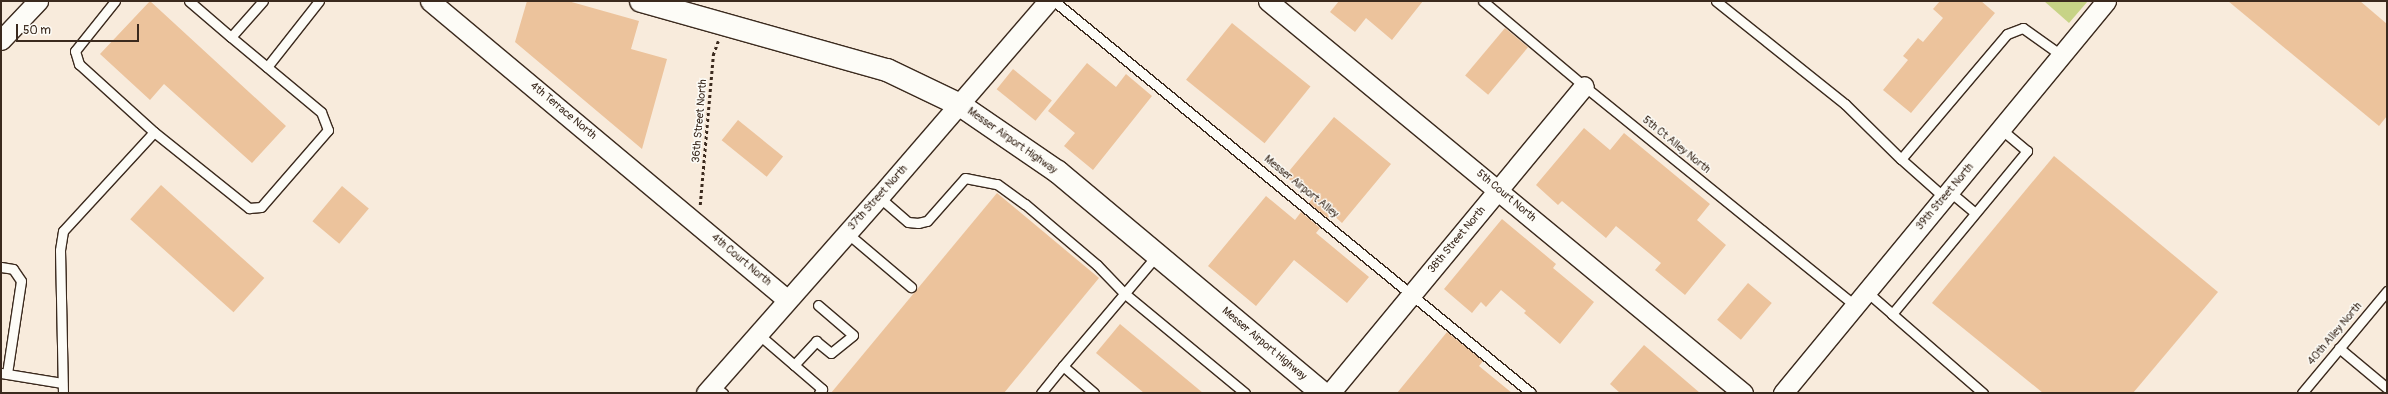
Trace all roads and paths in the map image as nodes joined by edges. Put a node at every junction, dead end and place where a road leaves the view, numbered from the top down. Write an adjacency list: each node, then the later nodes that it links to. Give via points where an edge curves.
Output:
1 (38, 1): 16 (street)
2 (115, 1): 22 (lane, via 75,51 79,64)
3 (189, 1): 15 (lane)
4 (263, 1): 15 (lane)
5 (319, 1): 18 (lane)
6 (430, 1): 28 (street, 4th Terrace North)
7 (641, 1): 14 (main road, Messer Airport Highway)
8 (1048, 1): 20 (street, 37th Street North)
9 (1054, 1): 35 (lane, Messer Airport Alley)
10 (1268, 1): 24 (street, 5th Court North)
11 (1483, 1): 19 (lane, 5th Ct Alley North)
12 (1716, 1): 23 (lane, via 1845,104)
13 (2106, 1): 17 (street, 39th Street North)
14 (723, 24): 20 (main road, Messer Airport Highway, via 887,70); 28 (path, 36th Street North, via 713,55 701,202)
15 (231, 37): 18 (lane)
16 (1, 40)
17 (2061, 55): 21 (street, 39th Street North); 23 (lane, via 2023,28 2008,34)
18 (267, 67): 22 (lane, via 321,112 328,130 261,207 249,208)
19 (1584, 86): 24 (street, 38th Street North); 37 (lane, 5th Ct Alley North)
20 (960, 105): 26 (street, 37th Street North); 30 (main road, Messer Airport Highway, via 1058,172)
21 (2002, 130): 25 (street, 39th Street North); 27 (lane, via 2027,150)
22 (154, 132): 45 (lane, via 63,231 60,250)
23 (1901, 159): 25 (lane)
24 (1498, 190): 35 (street, 38th Street North); 56 (street, 5th Court North)
25 (1947, 194): 27 (lane); 37 (street, 39th Street North)
26 (879, 197): 29 (street, 37th Street North); 34 (lane, via 908,222 918,223 927,221 965,178 997,184 1025,204 1097,265)
27 (1976, 213): 39 (lane)
28 (696, 221): 36 (street, 4th Court North)
29 (847, 233): 32 (lane); 36 (street, 37th Street North)
30 (1157, 255): 34 (lane); 53 (main road, Messer Airport Highway)
31 (1, 267): 44 (lane, via 14,269 21,281)
32 (911, 287)
33 (2387, 291): 41 (lane, 40th Alley North)
34 (1124, 293): 43 (lane); 52 (lane)
35 (1412, 294): 54 (street, 38th Street North); 55 (lane, Messer Airport Alley)
36 (787, 298): 40 (street, 37th Street North)
37 (1861, 299): 39 (lane, 5th Ct Alley North); 57 (street, 39th Street North)
38 (818, 305): 42 (lane, via 853,335 831,353 816,341)
39 (1892, 314): 58 (lane, 5th Ct Alley North)
40 (757, 333): 42 (lane); 47 (street, 37th Street North)
41 (2339, 348): 46 (lane); 59 (lane, 40th Alley North)
42 (794, 365): 49 (lane, via 822,389)
43 (1063, 366): 50 (lane); 51 (lane)
44 (4, 373): 45 (lane)
45 (62, 383): 48 (lane)
46 (2387, 388)
47 (714, 390)
48 (63, 393)
49 (819, 393)
50 (1041, 393)
51 (1094, 393)
52 (1245, 393)
53 (1322, 393)
54 (1330, 393)
55 (1531, 393)
56 (1743, 393)
57 (1783, 393)
58 (1983, 393)
59 (2302, 393)

